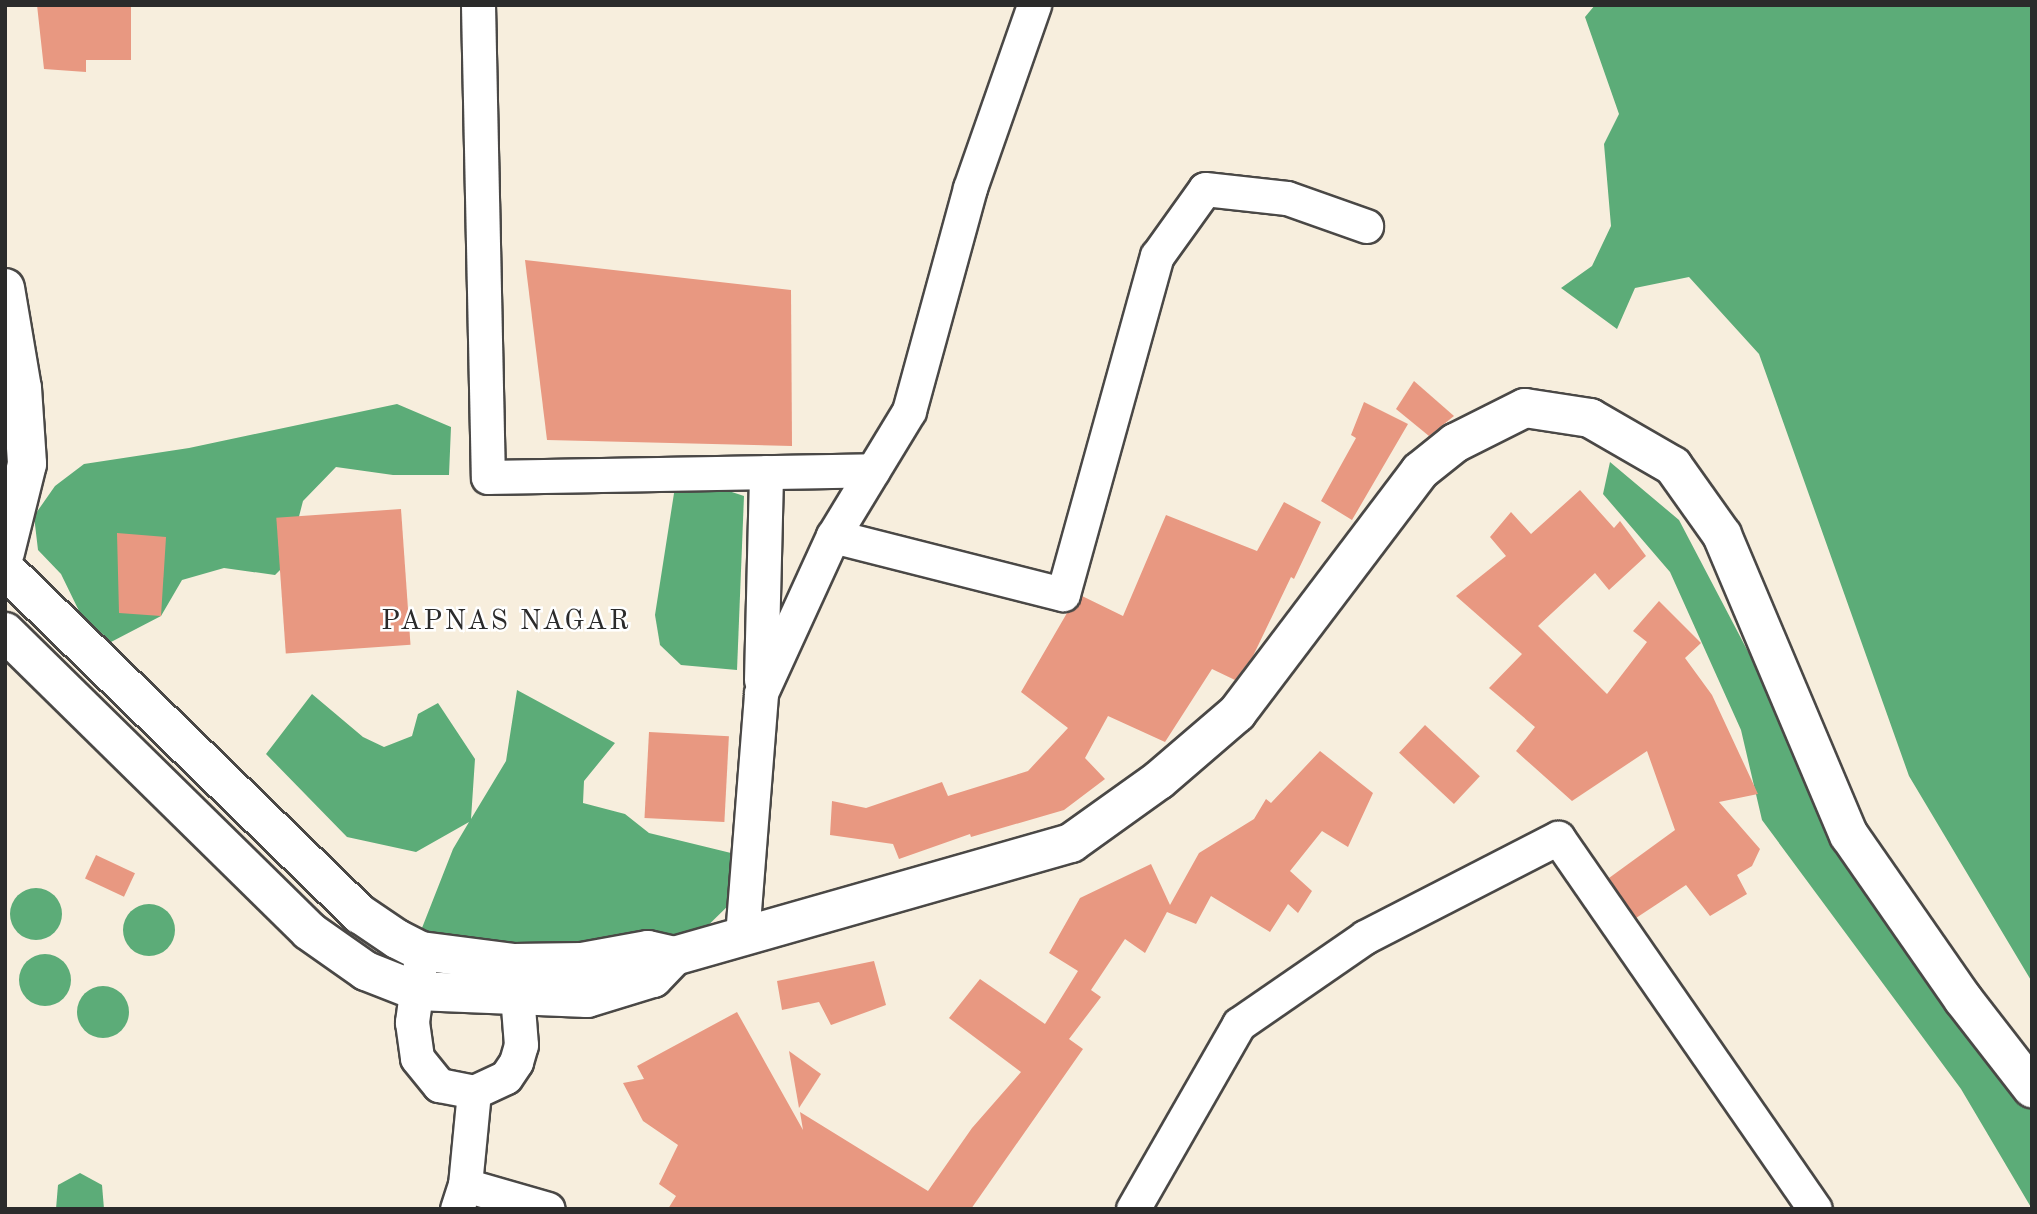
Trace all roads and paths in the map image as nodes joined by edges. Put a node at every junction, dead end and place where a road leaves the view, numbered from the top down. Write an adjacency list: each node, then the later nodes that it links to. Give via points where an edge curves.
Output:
1 (478, 5): 6 (street, via 488,477)
2 (1034, 5): 5 (street, via 970,188 909,411)
3 (1366, 226): 7 (street, via 1287,198 1205,189 1157,256 1063,594)
4 (5, 288): 8 (main road, via 22,388 27,464)
5 (873, 470): 6 (street); 7 (street)
6 (766, 472): 10 (street)
7 (833, 536): 10 (street)
8 (7, 567): 12 (main road, via 360,914)
9 (5, 632): 14 (main road, via 309,931 366,971)
10 (761, 693): 11 (street)
11 (742, 936): 13 (main road, via 674,956 653,978 587,998); 15 (main road, via 1070,843 1159,780 1237,713 1420,471 1455,443 1525,408 1590,418 1673,466 1722,535 1849,835 1963,999)
12 (421, 951): 13 (main road); 14 (street)
13 (516, 980): 14 (main road); 16 (street, via 521,1045 516,1062 506,1077)
14 (417, 991): 16 (street, via 412,1022 416,1058 439,1085)
15 (2032, 1088)
16 (474, 1092): 17 (street)
17 (461, 1197): 18 (street)
18 (548, 1209)
19 (1133, 1209): 20 (street, via 1239,1024 1365,936 1558,838)
20 (1815, 1209)

